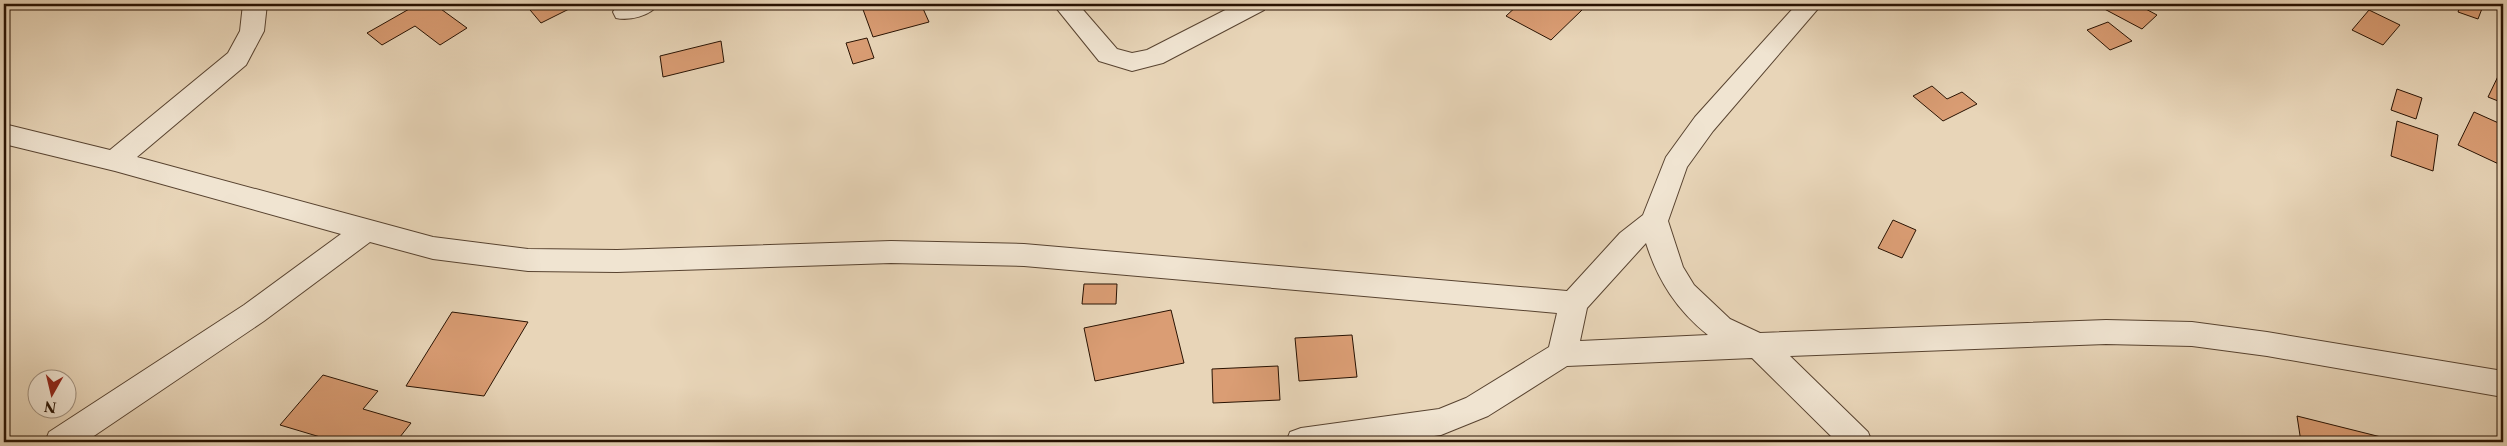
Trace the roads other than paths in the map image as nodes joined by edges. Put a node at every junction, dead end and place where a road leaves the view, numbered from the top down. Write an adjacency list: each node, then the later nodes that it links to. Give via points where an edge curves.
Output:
1 (254, 4): 6 (street, via 252,31 237,59)
2 (1065, 4): 3 (street, via 1108,55 1132,62 1154,57)
3 (1256, 4)
4 (1810, 4): 7 (street, via 1704,124 1675,164)
5 (4, 134): 6 (street)
6 (115, 161): 8 (street)
7 (1654, 221): 9 (street, via 1630,241); 10 (street, via 1664,258 1687,298 1721,328)
8 (366, 230): 9 (street, via 433,248 528,260 617,261 891,252 1024,255); 13 (street, via 254,312)
9 (1574, 303): 11 (street)
10 (1760, 346): 11 (street); 12 (street, via 2106,332 2192,334); 15 (street)
11 (1562, 354): 14 (street, via 1477,408 1441,422)
12 (2503, 384)
13 (60, 442)
14 (1301, 442)
15 (1857, 442)

